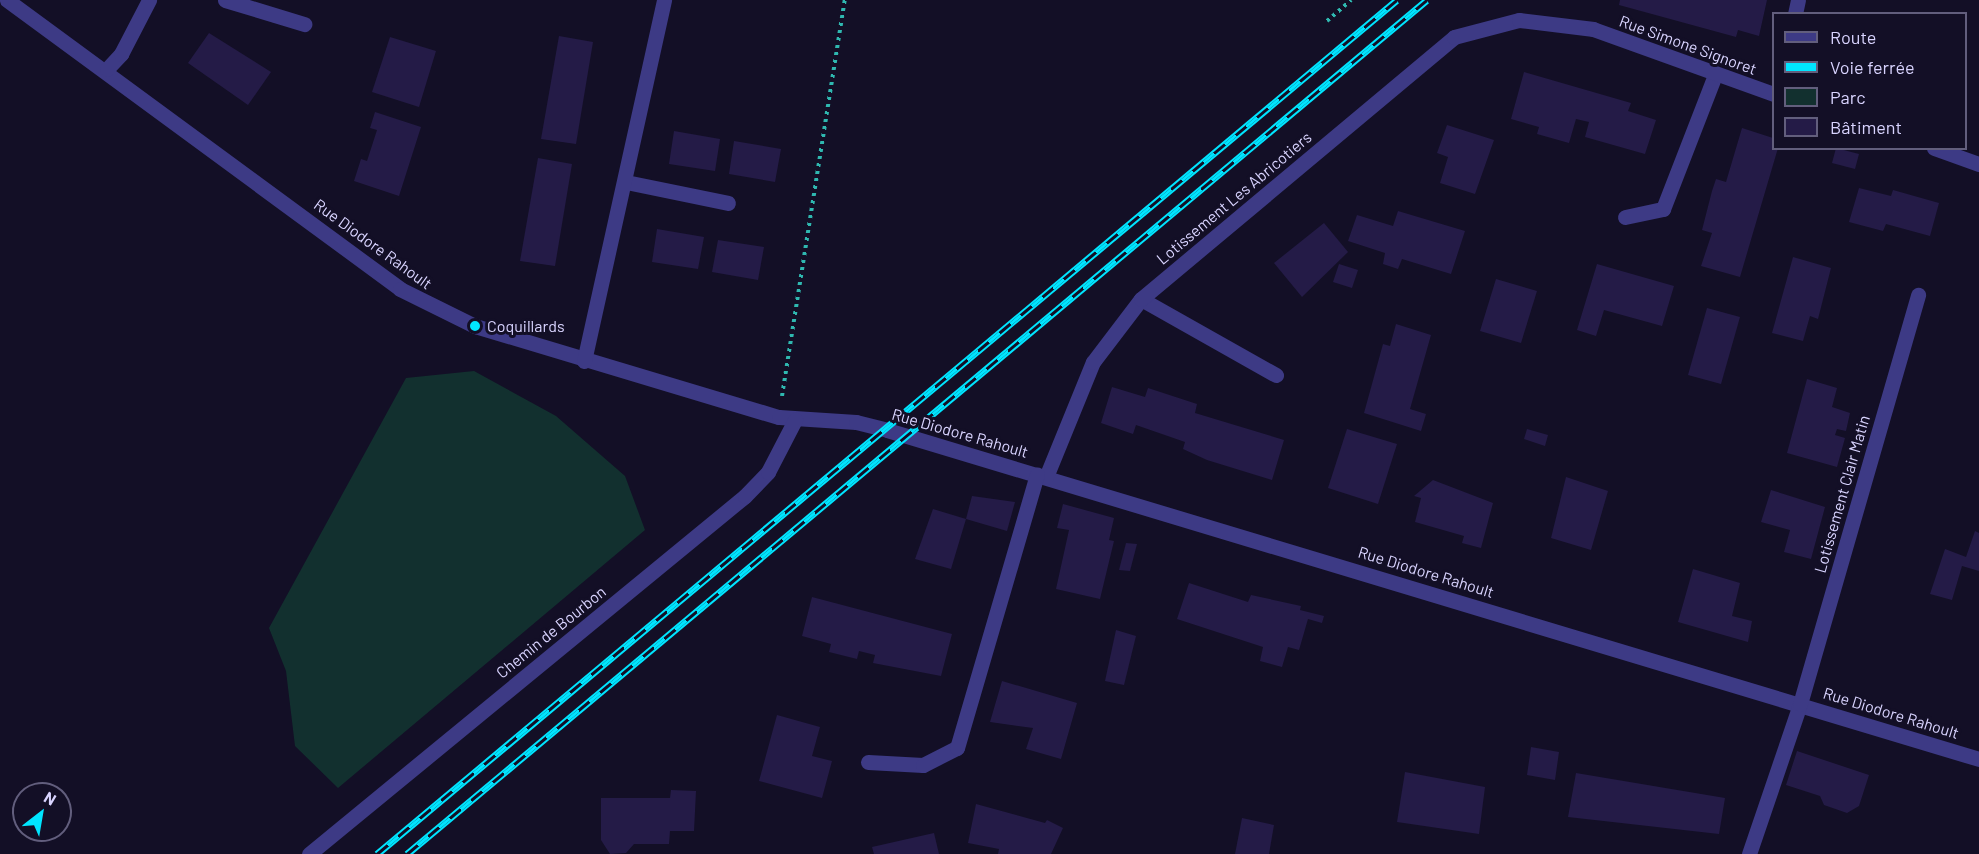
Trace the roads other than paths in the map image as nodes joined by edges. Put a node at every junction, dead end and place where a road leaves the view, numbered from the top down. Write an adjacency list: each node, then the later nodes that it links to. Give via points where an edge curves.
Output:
1 (7, 0): 7 (street, Rue Diodore Rahoult)
2 (149, 0): 7 (street, via 121,54)
3 (225, 0): 6 (street)
4 (664, 0): 12 (street)
5 (1519, 20): 8 (street, Rue Simone Signoret, via 1593,29); 16 (street, Lotissement Les Abricotiers, via 1454,37)
6 (304, 24)
7 (107, 69): 17 (street, Rue Diodore Rahoult, via 400,289 465,322)
8 (1715, 75): 9 (street, Rue Simone Signoret); 14 (street, via 1663,209)
9 (1772, 94)
10 (1940, 150): 11 (street)
11 (1979, 164)
12 (626, 182): 13 (street); 17 (street)
13 (728, 203)
14 (1625, 217)
15 (1918, 295): 21 (street, Lotissement Clair Matin)
16 (1141, 299): 18 (street); 20 (street, Lotissement Les Abricotiers, via 1093,362)
17 (584, 361): 19 (street, Rue Diodore Rahoult)
18 (1276, 375)
19 (795, 420): 20 (street, Rue Diodore Rahoult, via 856,422); 24 (street, Chemin de Bourbon, via 768,472 745,496)
20 (1042, 476): 21 (street, Rue Diodore Rahoult); 23 (street, Lotissement Les Abricotiers, via 957,748 924,765)
21 (1800, 704): 22 (street, Rue Diodore Rahoult); 25 (street, Lotissement Clair Matin)
22 (1979, 759)
23 (868, 762)
24 (309, 854)
25 (1749, 854)

